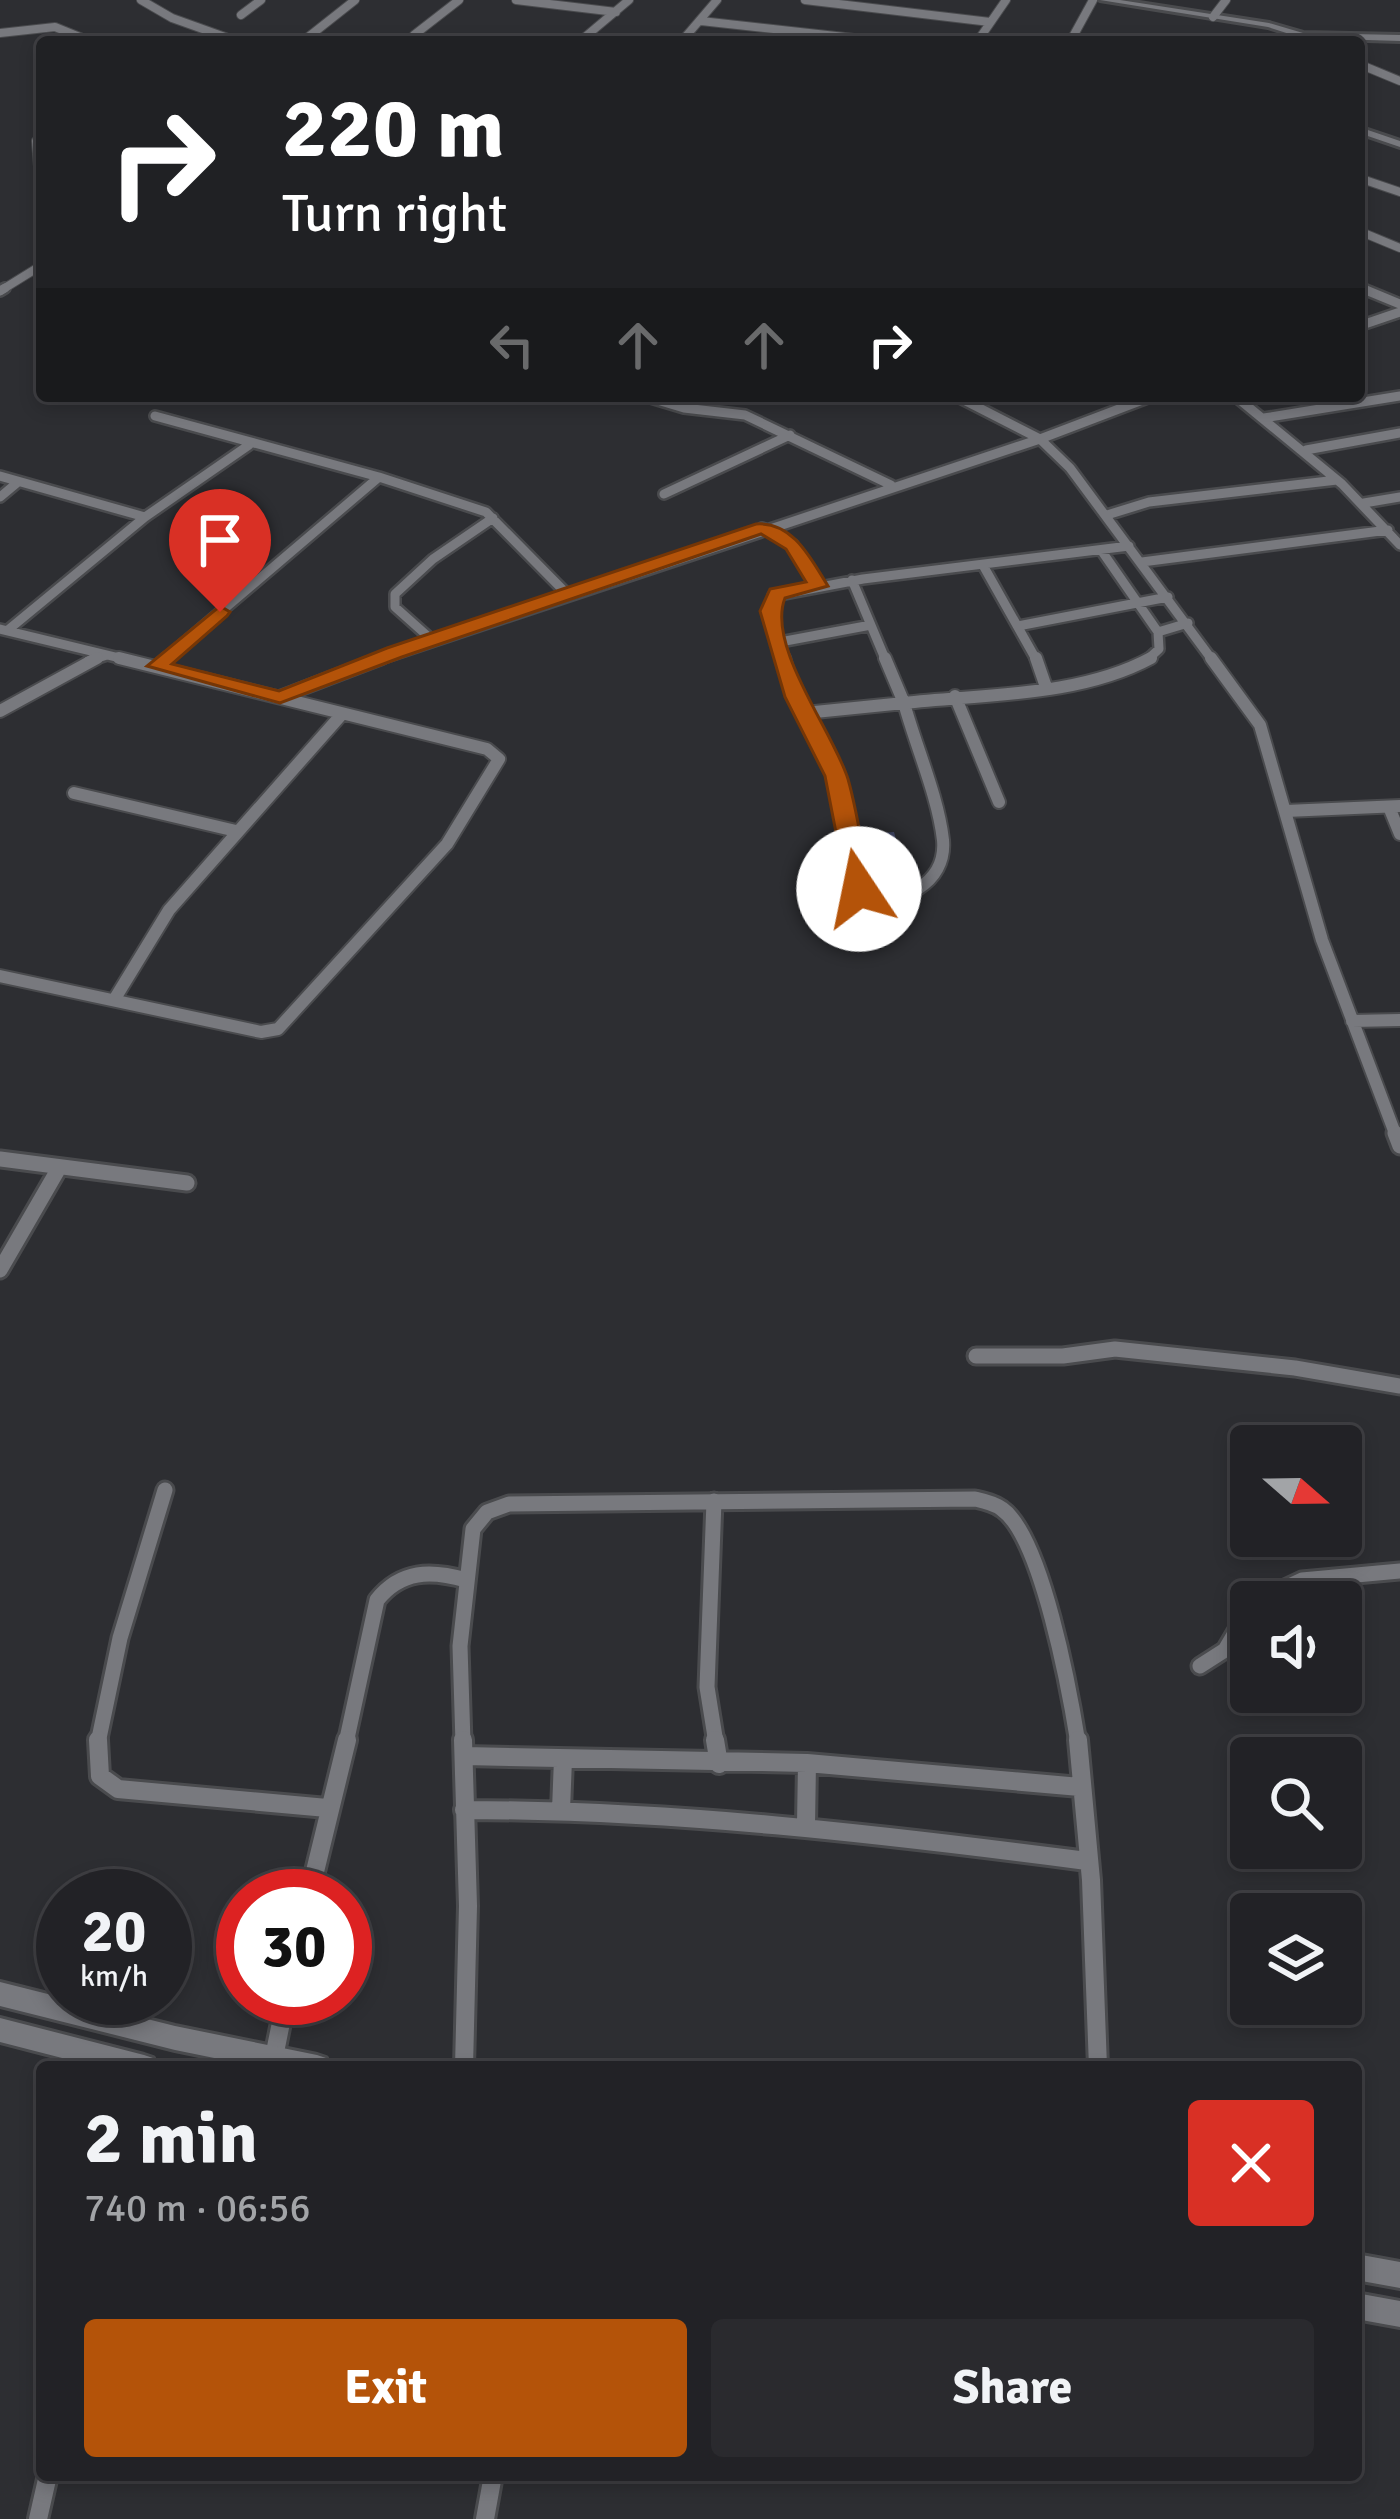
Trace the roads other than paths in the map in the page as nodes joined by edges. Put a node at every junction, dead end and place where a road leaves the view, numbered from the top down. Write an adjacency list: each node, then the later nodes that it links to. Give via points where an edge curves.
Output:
1 (141, 0): 21 (street)
2 (261, 0): 14 (street)
3 (356, 0): 22 (street)
4 (459, 0): 19 (street)
5 (516, 0): 13 (street)
6 (629, 0): 13 (street)
7 (717, 0): 16 (street)
8 (806, 0): 17 (street)
9 (1006, 0): 17 (street)
10 (1093, 0): 27 (street)
11 (1104, 0): 15 (street)
12 (1226, 0): 15 (street)
13 (616, 12): 23 (street)
14 (241, 14)
15 (1213, 17): 28 (street)
16 (701, 21): 24 (street); 25 (street)
17 (990, 22): 26 (street)
18 (0, 33): 20 (street, via 55,27)
19 (414, 35)
20 (77, 36)
21 (222, 36)
22 (311, 36)
23 (587, 36)
24 (687, 36)
25 (836, 36)
26 (981, 36)
27 (1073, 36)
28 (1299, 36): 29 (street)
29 (1400, 36)
30 (1365, 67): 31 (street)
31 (1400, 82)
32 (1365, 132): 34 (street)
33 (36, 141): 35 (street)
34 (1400, 144)
35 (36, 173)
36 (1365, 180): 37 (street)
37 (1400, 192)
38 (1365, 233): 39 (street)
39 (1400, 248)
40 (36, 269): 42 (street)
41 (1365, 290): 43 (street)
42 (0, 291)
43 (1400, 308): 44 (street)
44 (1365, 323)
45 (1400, 396): 52 (street)
46 (664, 402): 57 (street, via 746,415)
47 (968, 402): 58 (street)
48 (1122, 402): 53 (street)
49 (1136, 402): 53 (street)
50 (1243, 402): 55 (street)
51 (1363, 402): 55 (street)
52 (1365, 402)
53 (1127, 405): 58 (street)
54 (155, 416): 59 (street)
55 (1264, 418): 60 (street)
56 (1400, 434): 60 (street)
57 (790, 435): 65 (street); 66 (street)
58 (1040, 439): 65 (street); 70 (street)
59 (250, 445): 62 (street); 71 (street)
60 (1306, 450): 63 (street)
61 (0, 476): 64 (street)
62 (379, 477): 72 (street); 94 (street)
63 (1337, 480): 69 (street); 70 (street, via 1149,502)
64 (18, 482): 67 (street); 71 (street)
65 (891, 485): 73 (street)
66 (664, 494)
67 (0, 496)
68 (1400, 497): 69 (street)
69 (1364, 503): 74 (street)
70 (1107, 515): 75 (street)
71 (145, 517): 87 (street)
72 (493, 518): 81 (street); 89 (street, via 395,594 395,607)
73 (762, 528): 80 (street, via 793,545); 81 (street)
74 (1396, 538): 77 (street)
75 (1129, 546): 76 (street); 77 (street)
76 (1101, 550): 78 (street); 83 (street)
77 (1142, 562): 82 (street)
78 (984, 568): 79 (street); 86 (street)
79 (852, 580): 80 (street); 85 (street)
80 (818, 586): 90 (street, via 771,600)
81 (567, 594): 89 (street)
82 (1168, 596): 83 (street); 84 (street)
83 (1138, 603): 86 (street); 88 (street)
84 (1188, 623): 88 (street); 105 (street, via 1261,725)
85 (871, 625): 90 (street); 98 (street)
86 (1018, 626): 95 (street)
87 (4, 630): 91 (street)
88 (1159, 632): 95 (street, via 1147,661)
89 (432, 640): 97 (street)
90 (780, 642): 100 (street)
91 (88, 649): 92 (street); 93 (street)
92 (110, 654): 93 (street); 94 (street)
93 (78, 665): 99 (street)
94 (158, 666): 97 (street)
95 (1046, 687): 96 (street)
96 (955, 696): 98 (street); 103 (street)
97 (280, 697): 101 (street)
98 (904, 703): 100 (street); 100 (street, via 942,860 925,887 879,902 859,889 836,776)
99 (0, 711)
100 (805, 713)
101 (342, 714): 106 (street); 109 (street, via 487,749 499,764 447,844 278,1029)
102 (74, 793): 106 (street)
103 (1000, 802)
104 (1395, 807): 105 (street); 107 (street)
105 (1286, 812): 111 (street)
106 (236, 831): 109 (street, via 169,910)
107 (1400, 834)
108 (0, 976): 109 (street)
109 (114, 1000)
110 (1400, 1020): 111 (street)
111 (1352, 1022): 112 (street)
112 (1400, 1146)
113 (0, 1159): 114 (street)
114 (58, 1168): 115 (street); 116 (street)
115 (188, 1184)
116 (0, 1270)
117 (976, 1356): 118 (street, via 1114,1349)
118 (1400, 1386)
119 (164, 1490): 131 (street, via 106,1690 93,1752 98,1774 111,1788 140,1794)
120 (713, 1501): 122 (street, via 509,1504 472,1529); 128 (street, via 707,1687); 130 (street, via 975,1499 1006,1512 1052,1612 1071,1687)
121 (1400, 1571): 123 (street)
122 (466, 1580): 126 (street); 131 (street, via 414,1574 391,1582 376,1600)
123 (1308, 1581)
124 (1230, 1642): 125 (street)
125 (1200, 1666)
126 (465, 1756): 127 (street); 132 (street)
127 (563, 1759): 128 (street); 133 (street)
128 (719, 1763): 129 (street)
129 (807, 1763): 130 (street); 134 (street)
130 (1080, 1787): 135 (street)
131 (327, 1808): 136 (street)
132 (464, 1810): 133 (street); 143 (street)
133 (561, 1810): 134 (street)
134 (806, 1825): 135 (street)
135 (1087, 1862): 144 (street)
136 (315, 1869)
137 (0, 1994): 140 (street)
138 (281, 2025): 140 (street)
139 (0, 2030): 141 (street)
140 (274, 2057): 142 (street)
141 (121, 2061)
142 (291, 2061)
143 (464, 2061)
144 (1097, 2061)
145 (1362, 2268): 146 (street)
146 (1400, 2275)
147 (1362, 2307): 148 (street)
148 (1400, 2314)
149 (47, 2481): 151 (street)
150 (492, 2481): 152 (street)
151 (38, 2519)
152 (485, 2519)

